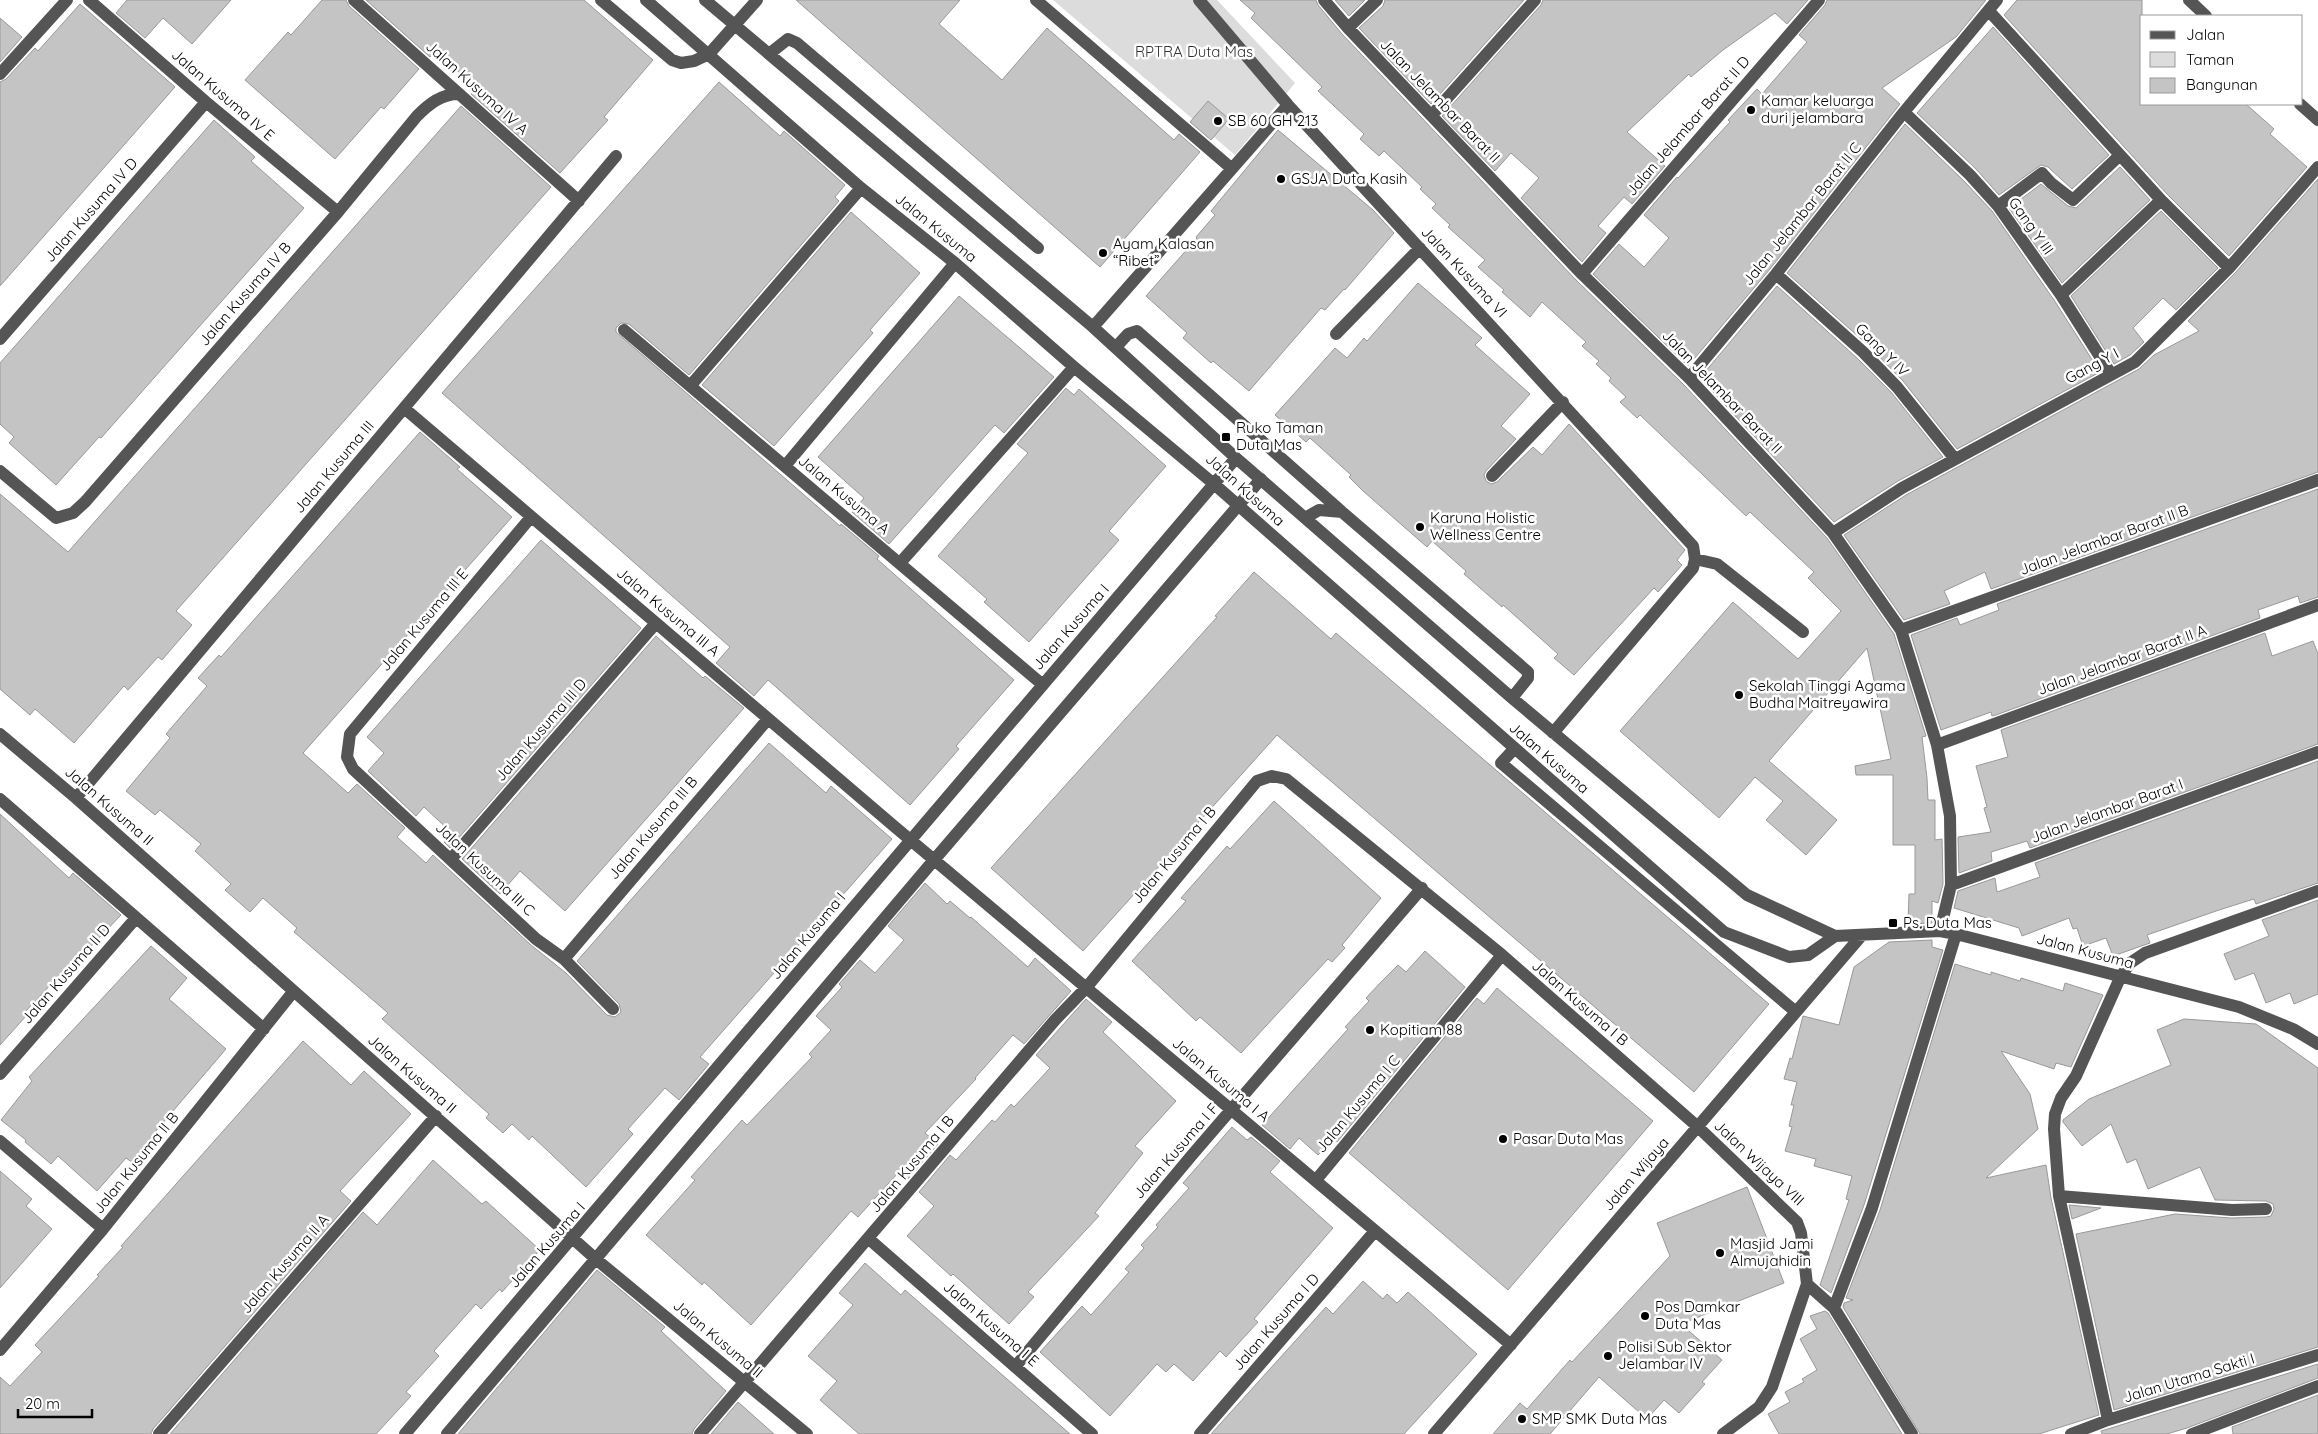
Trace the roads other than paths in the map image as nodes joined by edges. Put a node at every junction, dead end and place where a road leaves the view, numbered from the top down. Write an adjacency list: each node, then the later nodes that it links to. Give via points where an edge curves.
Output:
1 (67, 0): 22 (street)
2 (89, 0): 24 (street, Jalan Kusuma IV E)
3 (354, 0): 23 (street, Jalan Kusuma IV A)
4 (601, 0): 20 (street, via 672,60 681,63 694,61)
5 (646, 0): 20 (street, Jalan Kusuma)
6 (705, 0): 18 (street, Jalan Kusuma)
7 (757, 0): 18 (street)
8 (1036, 0): 33 (street)
9 (1199, 0): 25 (street, Jalan Kusuma VI)
10 (1324, 0): 19 (street, Jalan Jelambar Barat II)
11 (1377, 0): 19 (street)
12 (1535, 0): 28 (street)
13 (1818, 0): 43 (street, Jalan Jelambar Barat II D)
14 (1998, 0): 16 (street, Jalan Jelambar Barat II C)
15 (2189, 0): 17 (street)
16 (1989, 12): 27 (street, Jalan Jelambar Barat II C); 30 (street)
17 (2205, 15)
18 (735, 25): 20 (street); 21 (street, Jalan Kusuma)
19 (1348, 28): 28 (street, Jalan Jelambar Barat II)
20 (709, 54): 34 (street, Jalan Kusuma)
21 (770, 54): 39 (street, via 788,39 797,43); 46 (street, Jalan Kusuma)
22 (0, 74)
23 (459, 94): 36 (street, Jalan Kusuma IV A); 38 (street, Jalan Kusuma IV B, via 450,94 430,103)
24 (206, 102): 38 (street, Jalan Kusuma IV E); 49 (street, Jalan Kusuma IV D)
25 (1288, 105): 33 (street); 40 (street, Jalan Kusuma VI)
26 (2301, 105): 29 (street)
27 (1904, 112): 37 (street, Gang Y III); 44 (street, Jalan Jelambar Barat II C)
28 (1432, 115): 43 (street, Jalan Jelambar Barat II)
29 (2318, 120)
30 (2120, 155): 35 (street); 37 (street, via 2073,200 2042,173)
31 (616, 156): 36 (street, Jalan Kusuma III)
32 (2318, 167): 42 (street, Gang Y I)
33 (1231, 168): 46 (street)
34 (861, 188): 41 (street, Jalan Kusuma); 54 (street)
35 (2160, 200): 42 (street); 45 (street)
36 (578, 201): 56 (street, Jalan Kusuma III)
37 (1998, 206): 45 (street, Gang Y III)
38 (338, 212): 60 (street, Jalan Kusuma IV B, via 73,513 56,518)
39 (1038, 248)
40 (1420, 248): 48 (street); 55 (street, Jalan Kusuma VI)
41 (955, 263): 51 (street, Jalan Kusuma); 59 (street)
42 (2229, 268): 52 (street, Gang Y I, via 2135,362)
43 (1582, 274): 53 (street, Jalan Jelambar Barat II)
44 (1776, 274): 53 (street, Jalan Jelambar Barat II C); 58 (street, Gang Y IV, via 1863,352 1897,387)
45 (2061, 295): 52 (street, Gang Y III)
46 (1093, 327): 50 (street, Jalan Kusuma)
47 (624, 330): 54 (street, Jalan Kusuma A)
48 (1336, 334)
49 (0, 339)
50 (1116, 347): 57 (street, Jalan Kusuma); 66 (street, via 1128,334 1137,331)
51 (1074, 367): 64 (street, Jalan Kusuma); 70 (street)
52 (2111, 374): 58 (street, Gang Y I)
53 (1689, 378): 69 (street, Jalan Jelambar Barat II)
54 (691, 386): 59 (street, Jalan Kusuma A)
55 (1563, 402): 61 (street); 71 (street, Jalan Kusuma VI, via 1688,538 1693,546)
56 (404, 408): 67 (street, Jalan Kusuma III A); 85 (street, Jalan Kusuma III)
57 (1236, 458): 62 (street, Jalan Kusuma); 64 (street, Jalan Kusuma I)
58 (1956, 459): 69 (street, Gang Y I, via 1902,488)
59 (785, 466): 70 (street, Jalan Kusuma A)
60 (0, 471)
61 (1492, 476)
62 (1261, 479): 65 (street); 68 (street, Jalan Kusuma)
63 (2318, 480): 74 (street, Jalan Jelambar Barat II B)
64 (1214, 484): 65 (street, Jalan Kusuma); 76 (street, Jalan Kusuma I)
65 (1238, 507): 83 (street, Jalan Kusuma); 89 (street)
66 (1342, 512): 68 (street, via 1319,510); 77 (street, via 1528,672 1528,678)
67 (531, 516): 73 (street, Jalan Kusuma III A); 82 (street, Jalan Kusuma III E, via 350,734)
68 (1305, 518): 77 (street, Jalan Kusuma)
69 (1833, 533): 74 (street, Jalan Jelambar Barat II)
70 (900, 563): 76 (street, Jalan Kusuma A)
71 (1694, 564): 75 (street, via 1717,564); 79 (street)
72 (2318, 604): 81 (street, Jalan Jelambar Barat II A)
73 (656, 623): 78 (street, Jalan Kusuma III A); 88 (street, Jalan Kusuma III D)
74 (1901, 630): 81 (street, Jalan Jelambar Barat II)
75 (1802, 632)
76 (1043, 685): 87 (street, Jalan Kusuma I)
77 (1512, 698): 79 (street, Jalan Kusuma)
78 (768, 718): 87 (street, Jalan Kusuma III A); 99 (street, Jalan Kusuma III B)
79 (1553, 733): 97 (street, Jalan Kusuma, via 1747,894)
80 (0, 734): 85 (street, Jalan Kusuma II)
81 (1936, 744): 90 (street, Jalan Jelambar Barat II, via 1950,816)
82 (346, 746): 88 (street, Jalan Kusuma III C, via 347,757 354,769)
83 (1514, 749): 97 (street, Jalan Kusuma, via 1724,932 1788,957 1808,954); 104 (street, via 1501,763)
84 (2318, 752): 90 (street, Jalan Jelambar Barat I)
85 (76, 798): 102 (street, Jalan Kusuma II)
86 (2, 805): 93 (street)
87 (910, 840): 89 (street, Jalan Kusuma I A); 117 (street, Jalan Kusuma I)
88 (451, 858): 99 (street, Jalan Kusuma III C, via 536,939)
89 (934, 860): 101 (street, Jalan Kusuma I A); 119 (street)
90 (1951, 885): 94 (street)
91 (1422, 888): 98 (street, Jalan Kusuma I B); 101 (street, Jalan Kusuma I B, via 1286,779 1278,776 1263,778 1257,781); 108 (street, Jalan Kusuma I F)
92 (2318, 891): 100 (street, via 2145,953 2130,964)
93 (136, 918): 105 (street); 107 (street, Jalan Kusuma II D)
94 (1940, 931): 95 (street, Jalan Kusuma); 96 (street, Jalan Kusuma)
95 (1956, 934): 100 (street, Jalan Kusuma); 121 (street, via 1872,1208)
96 (1862, 935): 97 (street, Jalan Kusuma); 104 (street, Jalan Wijaya)
97 (1835, 936)
98 (1502, 955): 110 (street, Jalan Kusuma I B); 112 (street, Jalan Kusuma I C)
99 (564, 959): 103 (street, Jalan Kusuma III C)
100 (2120, 978): 106 (street, Jalan Kusuma, via 2238,1007 2293,1029); 113 (street, via 2076,1076 2055,1114)
101 (1086, 988): 108 (street, Jalan Kusuma I A); 118 (street, Jalan Kusuma I B)
102 (294, 992): 105 (street, Jalan Kusuma II B); 109 (street, Jalan Kusuma II)
103 (613, 1009)
104 (1796, 1012): 110 (street, Jalan Wijaya)
105 (264, 1030): 115 (street, Jalan Kusuma II B)
106 (2318, 1044)
107 (0, 1074)
108 (1232, 1110): 112 (street, Jalan Kusuma I A); 125 (street, Jalan Kusuma I F)
109 (436, 1116): 117 (street, Jalan Kusuma II); 129 (street, Jalan Kusuma II A)
110 (1698, 1127): 120 (street, Jalan Wijaya VIII, via 1797,1222); 122 (street, Jalan Wijaya)
111 (0, 1141): 115 (street)
112 (1316, 1180): 116 (street, Jalan Kusuma I A)
113 (2059, 1196): 114 (street, via 2232,1210); 128 (street)
114 (2266, 1209)
115 (103, 1229): 123 (street, Jalan Kusuma II B)
116 (1375, 1231): 122 (street, Jalan Kusuma I A); 135 (street, Jalan Kusuma I D)
117 (574, 1238): 119 (street, Jalan Kusuma II); 130 (street, Jalan Kusuma I)
118 (869, 1239): 125 (street, Jalan Kusuma I E); 126 (street, Jalan Kusuma I B)
119 (597, 1260): 126 (street, Jalan Kusuma II); 131 (street)
120 (1807, 1284): 121 (street); 137 (street, Jalan Wijaya VIII, via 1772,1387 1759,1407)
121 (1834, 1308): 138 (street)
122 (1511, 1345): 136 (street, Jalan Wijaya)
123 (0, 1350)
124 (2318, 1355): 128 (street, Jalan Utama Sakti I)
125 (1015, 1367): 134 (street, Jalan Kusuma I E)
126 (744, 1382): 132 (street, Jalan Kusuma I B); 133 (street, Jalan Kusuma II)
127 (2318, 1386): 140 (street)
128 (2108, 1420): 139 (street, Jalan Utama Sakti I)
129 (159, 1434)
130 (405, 1434)
131 (448, 1434)
132 (700, 1434)
133 (807, 1434)
134 (1092, 1434)
135 (1200, 1434)
136 (1434, 1434)
137 (1723, 1434)
138 (1912, 1434)
139 (2071, 1434)
140 (2192, 1434)

